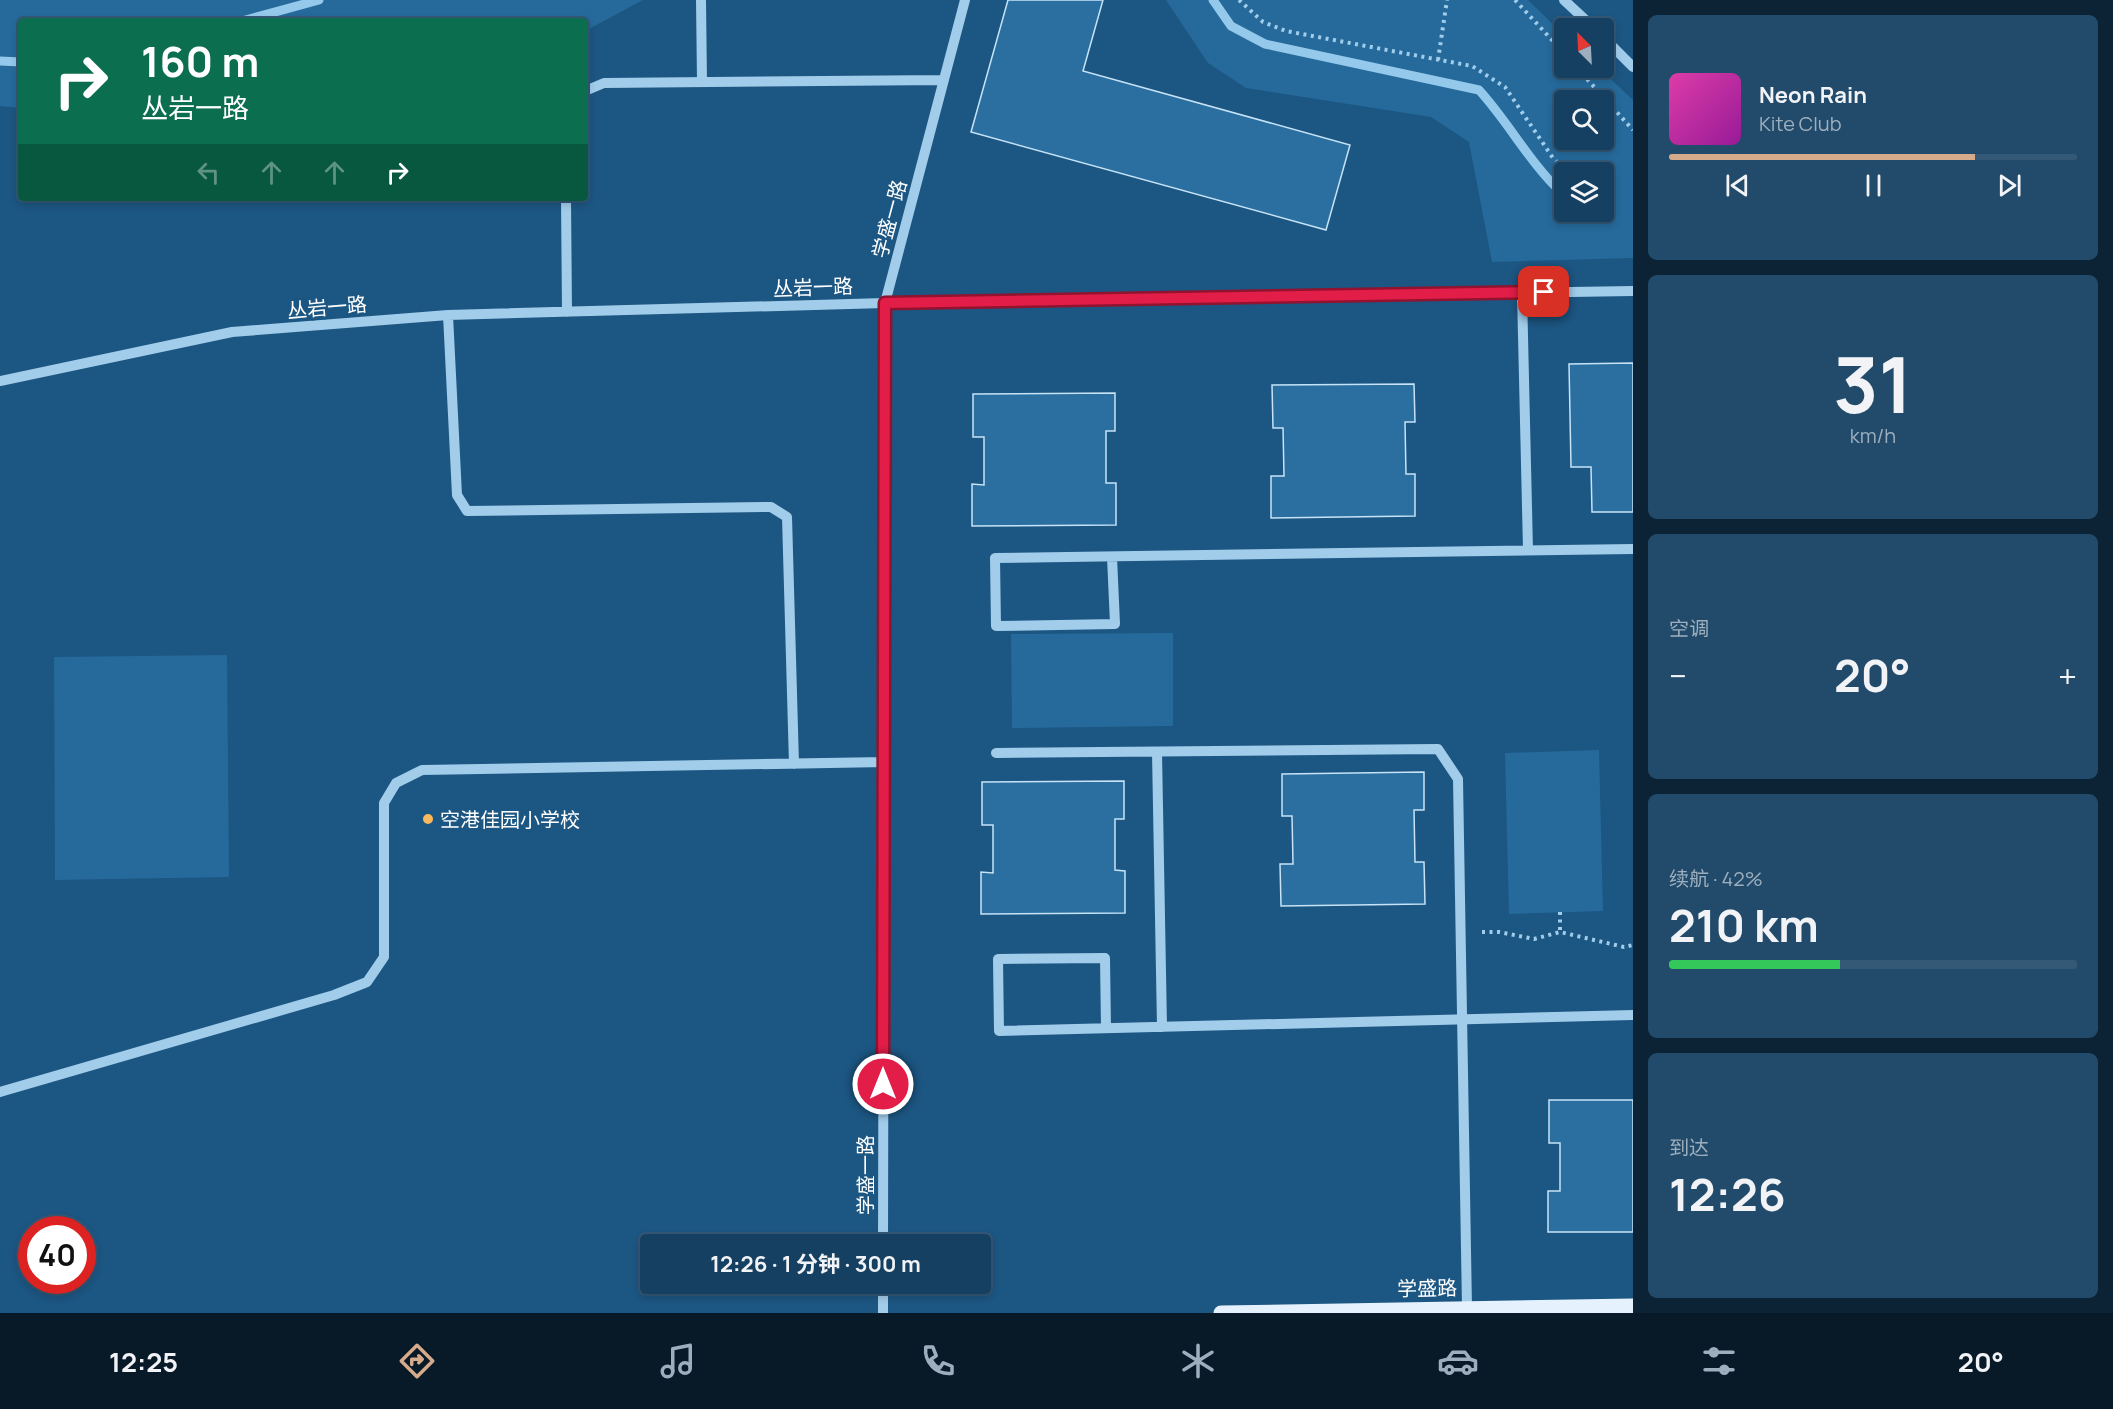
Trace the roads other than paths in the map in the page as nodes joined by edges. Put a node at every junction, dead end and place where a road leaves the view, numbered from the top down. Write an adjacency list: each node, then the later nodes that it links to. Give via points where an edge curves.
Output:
1 (701, 0): 8 (street)
2 (965, 0): 7 (street, 学盛一路)
3 (1564, 0): 4 (street)
4 (1583, 18)
5 (1614, 48): 6 (street)
6 (1633, 67)
7 (944, 80): 8 (street); 13 (street, 学盛一路)
8 (702, 82): 9 (street, via 604,83)
9 (588, 91)
10 (566, 201): 14 (street)
11 (1633, 291): 12 (street, 丛岩一路)
12 (1522, 293): 13 (street, 丛岩一路); 18 (street)
13 (885, 303): 14 (street, 丛岩一路); 22 (street, 学盛一路)
14 (567, 312): 15 (street, 丛岩一路)
15 (448, 315): 16 (street, 丛岩一路, via 232,333); 23 (street, via 457,495 467,511 771,507 787,517)
16 (0, 381)
17 (1633, 549): 18 (street)
18 (1528, 550): 19 (street)
19 (1112, 557): 19 (street, via 1115,624 996,626 995,558)
20 (1157, 752): 21 (street); 25 (street, via 1438,748 1458,779); 26 (street)
21 (996, 753)
22 (885, 762): 23 (street); 29 (street, 学盛一路)
23 (794, 764): 28 (street, via 422,770 396,783 384,803 384,957 367,982)
24 (1633, 1015): 25 (street)
25 (1462, 1019): 26 (street); 32 (street)
26 (1162, 1027): 27 (street)
27 (1106, 1028): 27 (street, via 999,1031 998,959 1105,958)
28 (0, 1092)
29 (883, 1234)
30 (883, 1294): 33 (street)
31 (1633, 1306): 32 (main road, 学盛路)
32 (1467, 1308): 34 (main road, 学盛路)
33 (883, 1313)
34 (1221, 1313)

